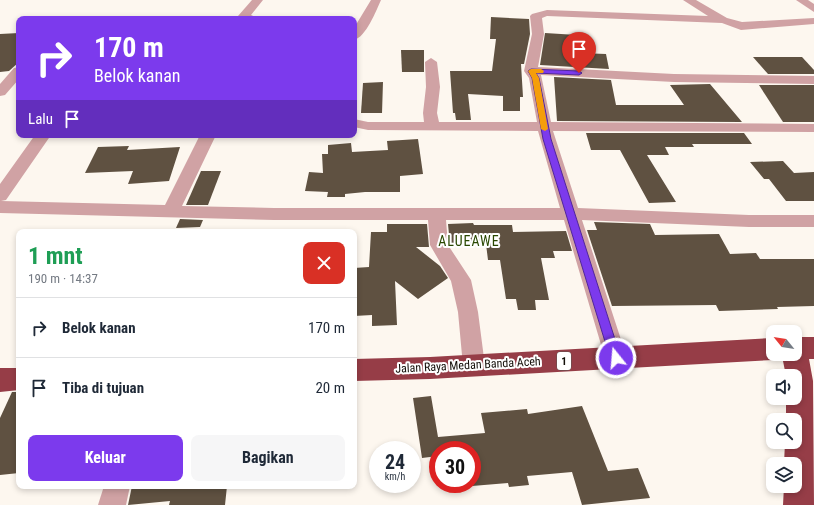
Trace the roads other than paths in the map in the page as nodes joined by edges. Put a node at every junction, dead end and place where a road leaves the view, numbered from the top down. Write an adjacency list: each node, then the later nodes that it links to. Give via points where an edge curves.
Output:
1 (258, 0): 6 (street)
2 (376, 0): 9 (street)
3 (688, 0): 7 (street)
4 (801, 0): 5 (street)
5 (814, 9)
6 (244, 16)
7 (723, 20): 8 (street, via 741,26); 11 (street, via 603,14 541,14 536,16 538,34)
8 (814, 21)
9 (357, 32)
10 (431, 62): 16 (street)
11 (531, 71): 13 (street, via 674,78); 17 (street, via 536,78)
12 (16, 74): 14 (street)
13 (814, 80)
14 (0, 92)
15 (357, 124): 16 (street, via 368,126)
16 (432, 125): 17 (street)
17 (544, 126): 18 (street); 24 (street)
18 (814, 128)
19 (41, 138): 21 (street)
20 (207, 138): 22 (street)
21 (0, 205): 22 (street)
22 (171, 210): 23 (street, via 274,214)
23 (436, 214): 24 (street); 31 (street, via 439,245 461,280 468,312)
24 (570, 214): 25 (street); 29 (street)
25 (814, 221)
26 (802, 348): 27 (highway)
27 (814, 348)
28 (766, 349): 29 (highway, Jalan Raya Medan Banda Aceh / 1)
29 (616, 358): 31 (highway, Jalan Raya Medan Banda Aceh / 1)
30 (796, 361): 37 (highway, via 800,381)
31 (474, 366): 32 (highway, Jalan Raya Medan Banda Aceh / 1)
32 (357, 370)
33 (0, 380): 34 (highway)
34 (16, 380)
35 (116, 489): 36 (street)
36 (112, 505)
37 (799, 505)

